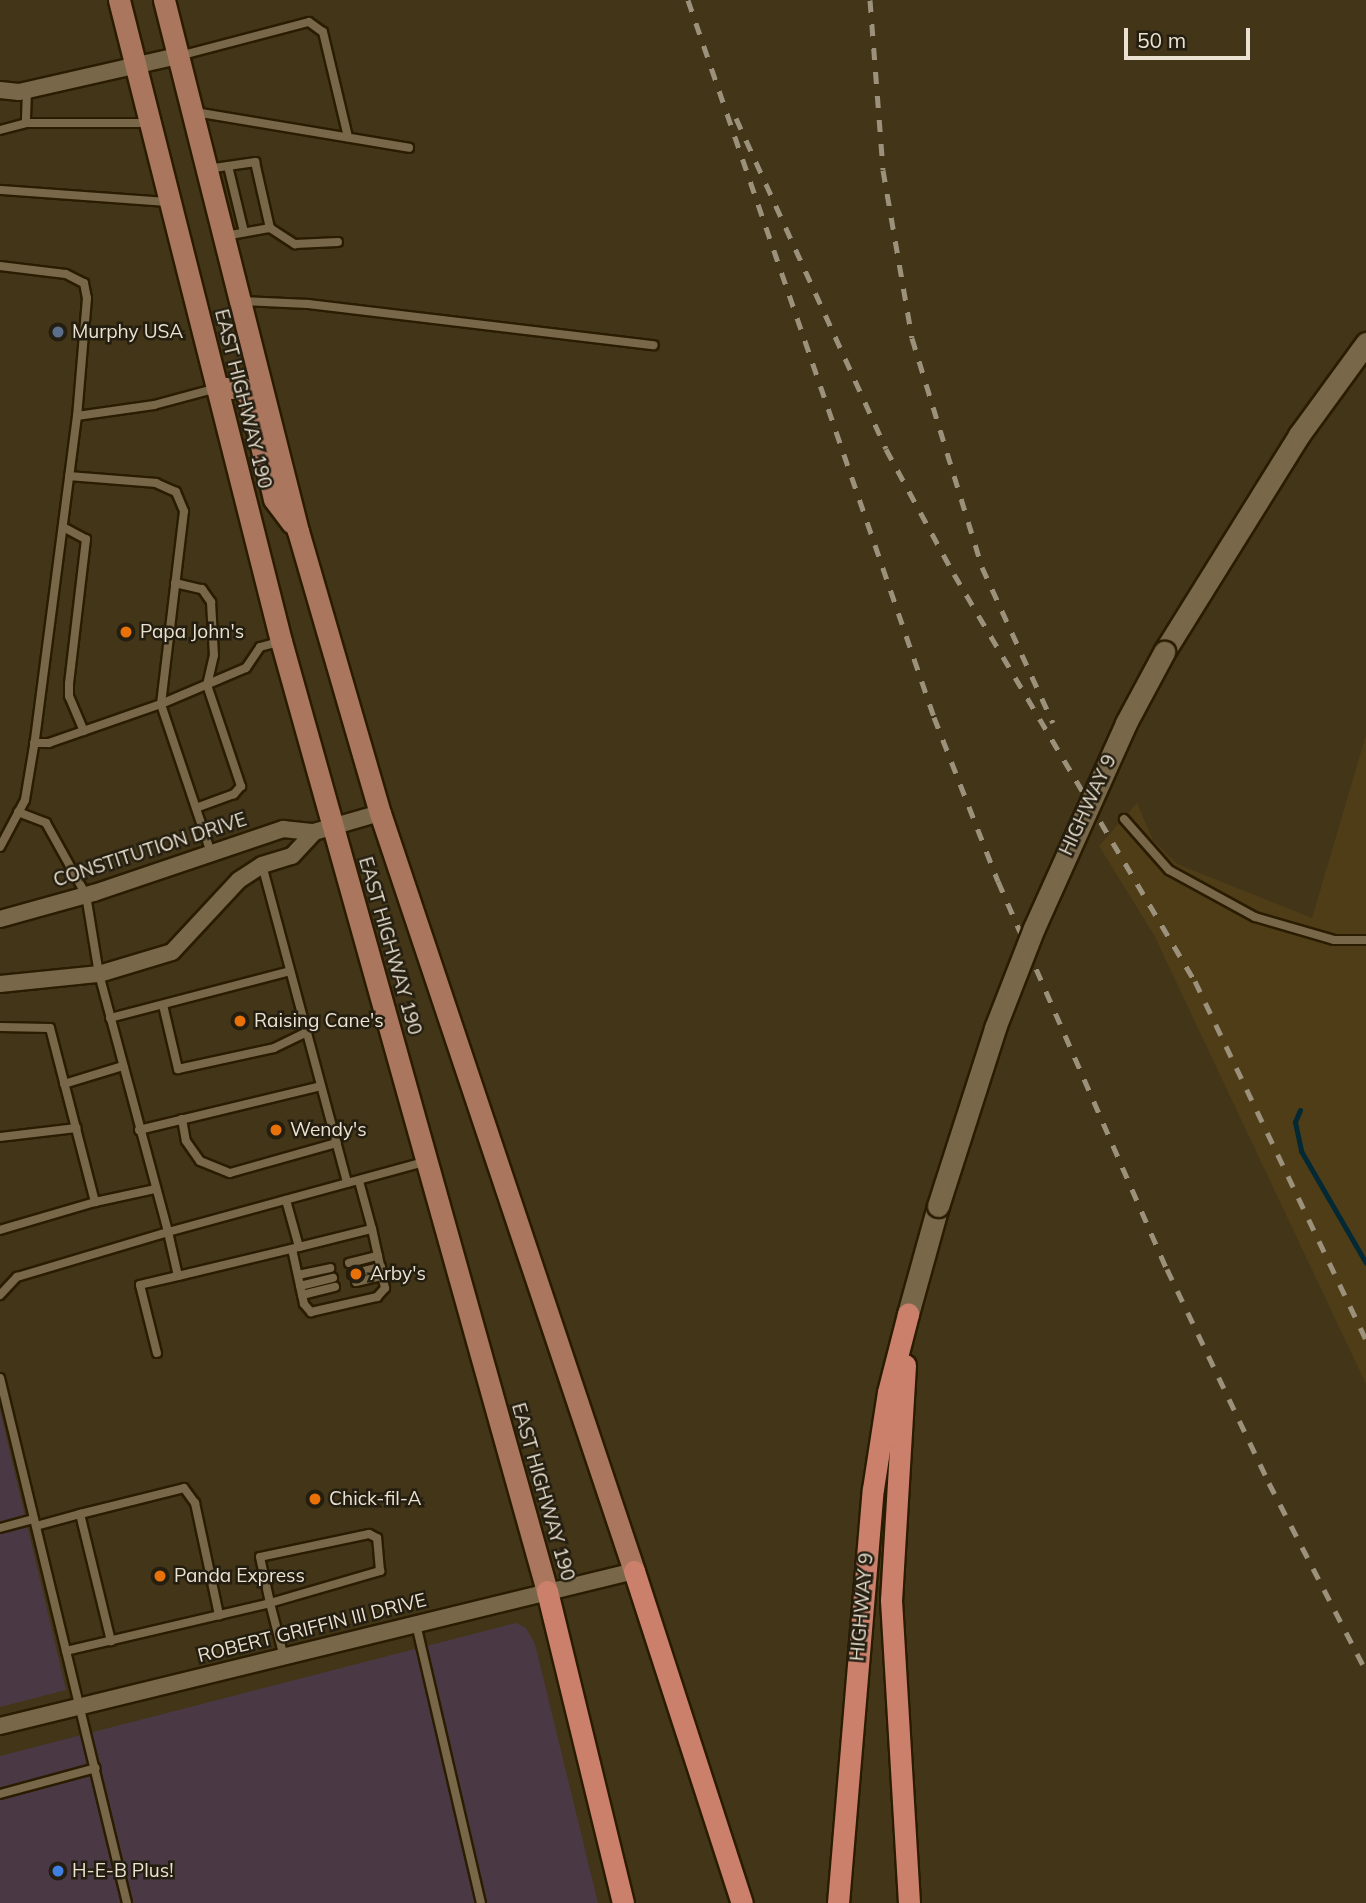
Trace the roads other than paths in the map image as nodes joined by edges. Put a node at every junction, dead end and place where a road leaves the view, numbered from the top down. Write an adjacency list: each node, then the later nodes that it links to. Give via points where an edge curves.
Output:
1 (119, 0): 4 (main road, EAST HIGHWAY 190)
2 (164, 0): 3 (main road, EAST HIGHWAY 190)
3 (178, 56): 4 (street); 7 (main road, EAST HIGHWAY 190); 11 (lane, via 309,22 323,32)
4 (136, 66): 6 (street); 9 (main road, EAST HIGHWAY 190)
5 (0, 90): 6 (street)
6 (27, 90): 8 (lane)
7 (192, 111): 11 (lane); 14 (main road, EAST HIGHWAY 190)
8 (26, 123): 9 (lane); 10 (lane)
9 (150, 123): 16 (main road, EAST HIGHWAY 190)
10 (0, 130)
11 (348, 137): 12 (lane)
12 (409, 148)
13 (228, 166): 14 (lane); 17 (lane, via 255,162); 18 (lane)
14 (207, 169): 18 (main road, EAST HIGHWAY 190)
15 (0, 190): 16 (lane)
16 (170, 202): 24 (main road, EAST HIGHWAY 190)
17 (270, 228): 18 (lane); 19 (lane, via 295,244)
18 (234, 234): 21 (main road, EAST HIGHWAY 190)
19 (338, 242)
20 (0, 266): 25 (lane, via 66,274 84,283 87,298)
21 (242, 301): 23 (lane, via 308,304); 28 (main road, EAST HIGHWAY 190)
22 (1366, 342): 81 (main road, HIGHWAY 9, bridge, via 1299,435 1164,652 1126,723 1034,928 982,1068)
23 (654, 345)
24 (217, 388): 25 (lane, via 154,405); 28 (main road, via 242,388 249,397 274,499); 30 (main road, EAST HIGHWAY 190)
25 (77, 416): 26 (lane)
26 (69, 476): 27 (lane); 29 (lane, via 156,484 176,492 184,511)
27 (63, 527): 33 (lane, via 86,539 69,684 69,696); 34 (lane)
28 (298, 531): 37 (main road, EAST HIGHWAY 190)
29 (175, 583): 31 (lane, via 202,589 211,602 214,655); 32 (lane)
30 (281, 641): 31 (lane, via 260,647 246,668); 39 (main road, EAST HIGHWAY 190)
31 (207, 685): 32 (lane); 35 (lane, via 241,786 234,794)
32 (160, 704): 33 (lane); 35 (lane)
33 (84, 731): 34 (lane)
34 (34, 743): 36 (lane, via 25,800)
35 (196, 808): 41 (lane)
36 (18, 812): 40 (lane); 43 (lane, via 46,823)
37 (380, 813): 39 (street, CONSTITUTION DRIVE); 87 (main road, EAST HIGHWAY 190)
38 (1124, 819): 45 (lane, via 1169,870 1255,917 1335,940)
39 (324, 829): 41 (street, CONSTITUTION DRIVE, via 283,829); 42 (street, CONSTITUTION DRIVE, via 292,856); 61 (main road, EAST HIGHWAY 190)
40 (0, 847)
41 (211, 853): 43 (street, CONSTITUTION DRIVE)
42 (262, 865): 46 (lane); 47 (street, CONSTITUTION DRIVE, via 216,901 172,952)
43 (86, 895): 44 (street, CONSTITUTION DRIVE); 47 (lane)
44 (0, 919)
45 (1366, 940)
46 (290, 971): 49 (lane); 52 (lane)
47 (99, 974): 48 (street, CONSTITUTION DRIVE); 50 (lane)
48 (0, 984)
49 (163, 1004): 50 (lane); 52 (lane, via 178,1069 274,1048)
50 (110, 1018): 53 (lane)
51 (0, 1027): 54 (lane, via 50,1028)
52 (307, 1032): 55 (lane)
53 (123, 1066): 54 (lane); 58 (lane)
54 (64, 1084): 57 (lane)
55 (321, 1086): 56 (lane); 60 (lane)
56 (182, 1119): 58 (lane); 60 (lane, via 186,1141 200,1161 230,1173)
57 (76, 1128): 59 (lane); 66 (lane)
58 (139, 1130): 64 (lane)
59 (0, 1137)
60 (337, 1143): 63 (lane)
61 (427, 1161): 62 (lane); 88 (main road, EAST HIGHWAY 190)
62 (359, 1181): 63 (lane); 67 (lane)
63 (347, 1183): 65 (lane)
64 (155, 1189): 66 (lane); 69 (lane)
65 (286, 1200): 69 (lane); 70 (lane)
66 (95, 1202): 68 (lane)
67 (372, 1229): 70 (lane); 71 (lane)
68 (0, 1230)
69 (168, 1232): 76 (lane); 80 (lane, via 17,1277)
70 (295, 1248): 75 (lane); 76 (lane)
71 (378, 1256): 72 (lane); 74 (lane)
72 (349, 1263)
73 (330, 1268): 75 (lane)
74 (382, 1272): 77 (lane); 79 (lane, via 385,1288 377,1297 311,1312)
75 (298, 1275): 79 (lane)
76 (178, 1276): 82 (lane, via 139,1285)
77 (354, 1278)
78 (334, 1283): 79 (lane)
79 (301, 1290)
80 (0, 1295)
81 (908, 1314): 103 (highway, HIGHWAY 9, via 888,1392 873,1489); 104 (highway, HIGHWAY 9, via 891,1600)
82 (157, 1353)
83 (0, 1378): 85 (lane)
84 (80, 1514): 85 (lane); 90 (lane, via 184,1488 195,1503); 92 (lane)
85 (35, 1522): 86 (lane); 93 (lane)
86 (0, 1528)
87 (634, 1571): 88 (street, ROBERT GRIFFIN III DRIVE); 102 (highway)
88 (547, 1591): 91 (street, ROBERT GRIFFIN III DRIVE); 99 (highway, EAST HIGHWAY 190)
89 (270, 1603): 89 (lane, via 260,1557 369,1534 380,1545 380,1571); 90 (lane); 94 (lane)
90 (219, 1615): 92 (lane)
91 (416, 1624): 94 (street, ROBERT GRIFFIN III DRIVE); 101 (lane)
92 (111, 1640): 93 (lane)
93 (66, 1651): 95 (lane)
94 (284, 1657): 95 (street, ROBERT GRIFFIN III DRIVE)
95 (80, 1707): 96 (street, ROBERT GRIFFIN III DRIVE); 97 (lane)
96 (0, 1727)
97 (96, 1768): 98 (lane); 100 (lane)
98 (0, 1794)
99 (620, 1898)
100 (127, 1903)
101 (481, 1903)
102 (742, 1903)
103 (838, 1903)
104 (909, 1903)

